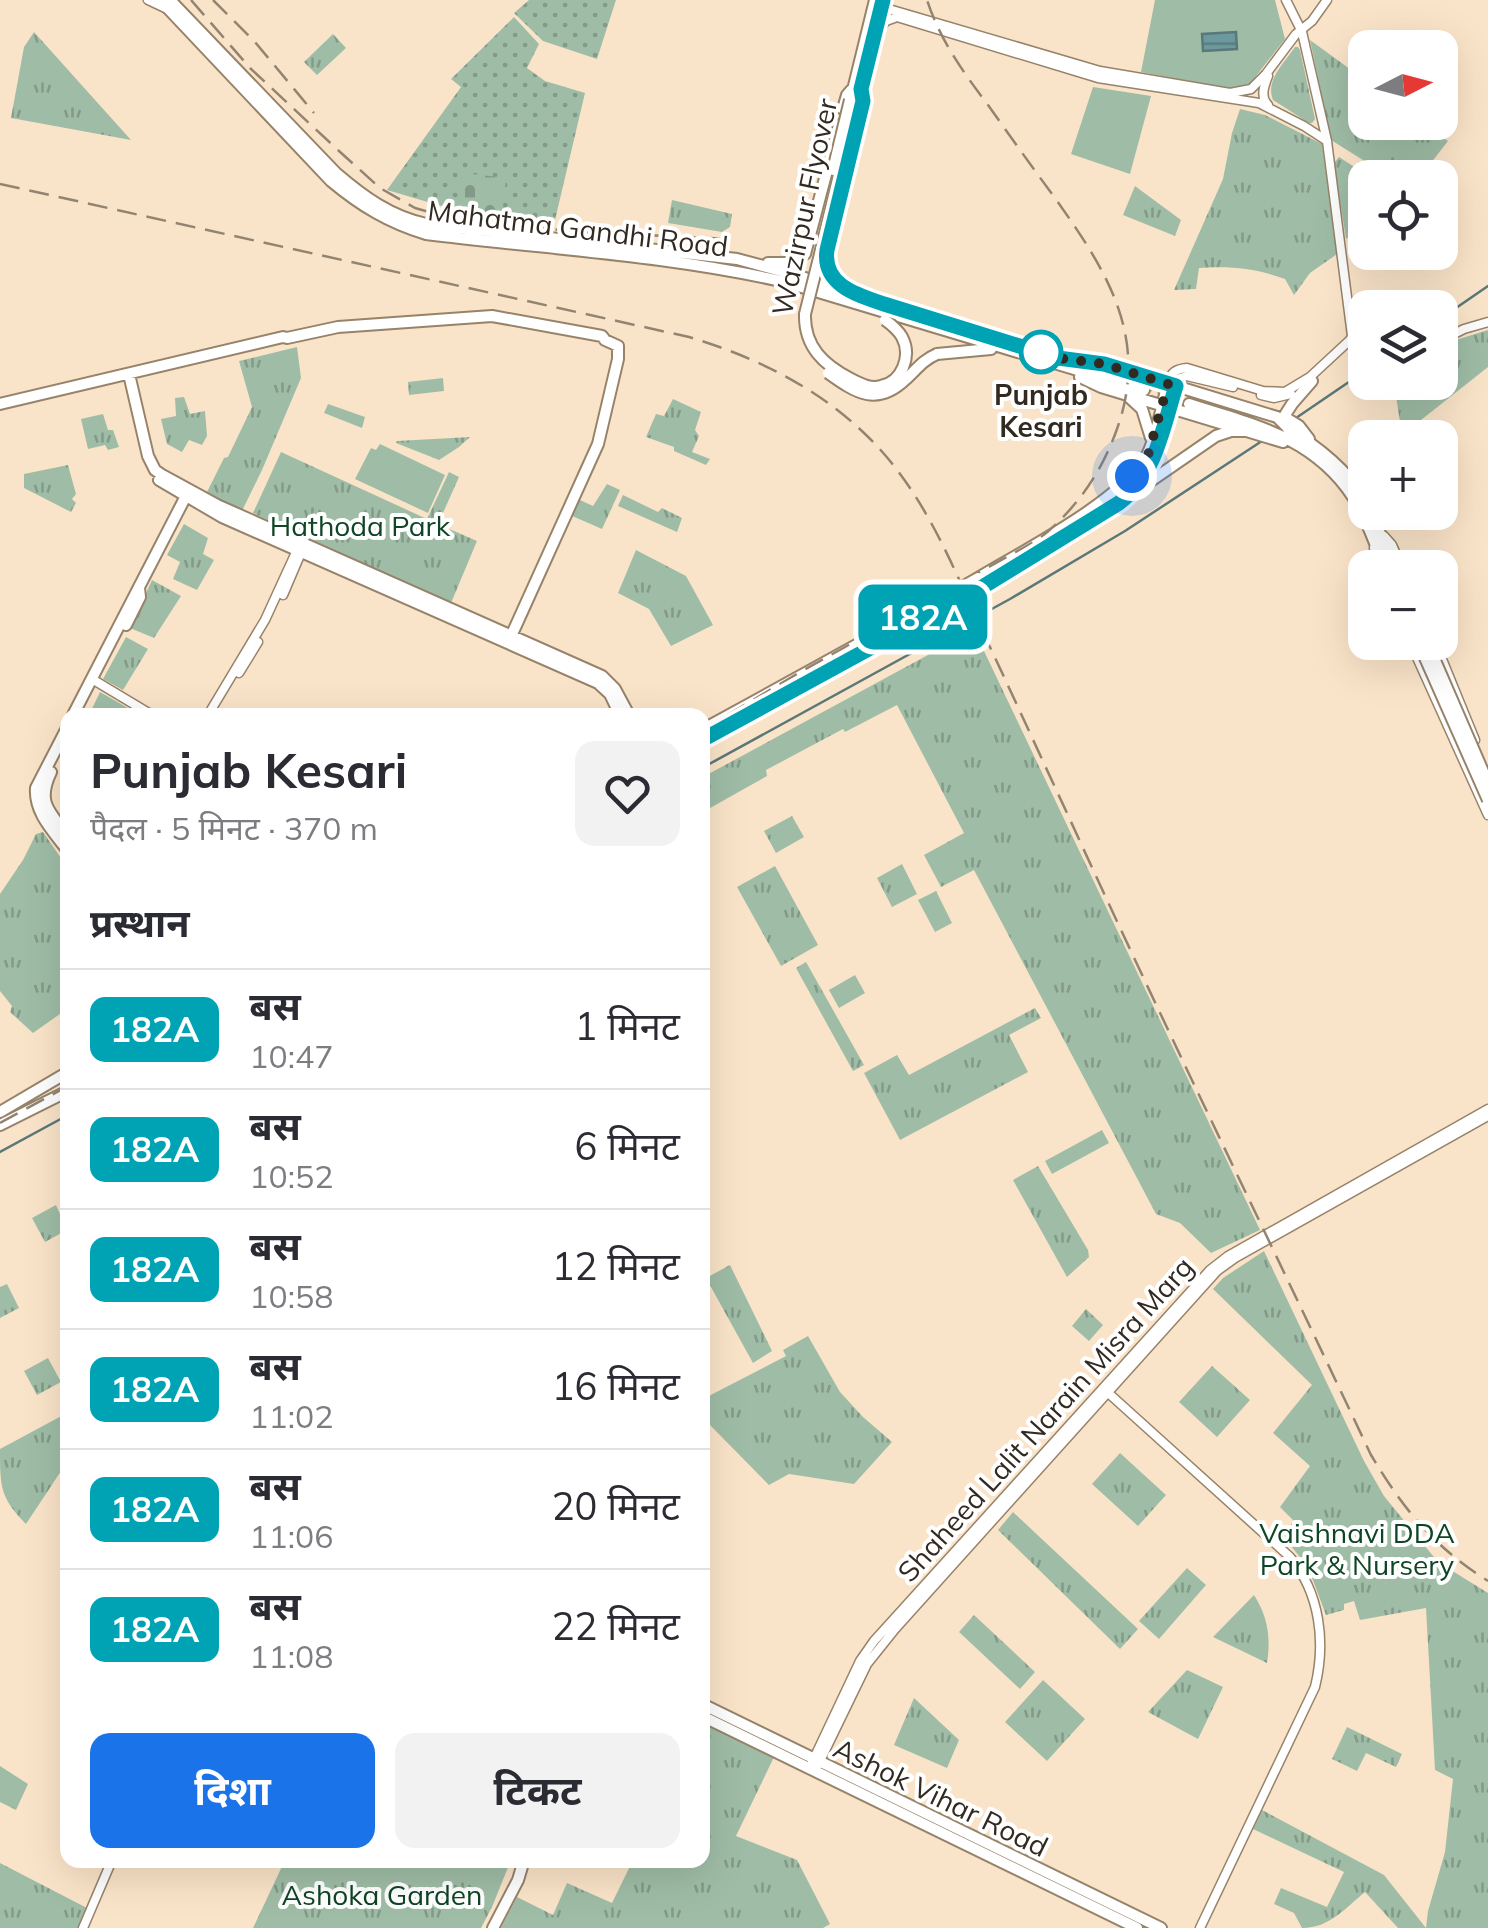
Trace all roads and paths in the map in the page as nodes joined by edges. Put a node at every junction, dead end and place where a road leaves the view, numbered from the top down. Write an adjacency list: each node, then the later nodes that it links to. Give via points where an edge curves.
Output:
1 (148, 0): 6 (street)
2 (160, 0): 6 (main road)
3 (1289, 0): 7 (street)
4 (1324, 0): 7 (street)
5 (880, 2): 8 (main road); 11 (street); 13 (main road)
6 (171, 4): 22 (main road, Mahatma Gandhi Road, via 336,173 405,219); 25 (main road, Mahatma Gandhi Road, via 331,181 403,227 740,272)
7 (1304, 27): 9 (street); 10 (street)
8 (876, 31): 11 (street, via 896,16); 13 (main road)
9 (1287, 46): 10 (street); 12 (street)
10 (1305, 47): 17 (street)
11 (1061, 63): 14 (street, via 1098,78)
12 (1271, 68): 14 (street, via 1241,93); 16 (street, via 1263,93)
13 (857, 88): 15 (main road, Wazirpur Flyover); 20 (main road, via 847,95); 21 (main road, via 863,101)
14 (1180, 88): 16 (street)
15 (854, 101): 25 (main road, Wazirpur Flyover, bridge, via 805,324 812,347 830,367 878,387 894,380 906,350 900,332); 30 (main road, Wazirpur Flyover, bridge, via 799,312 805,349 821,368 872,395 893,390 937,354)
16 (1275, 112): 18 (street)
17 (1321, 116): 18 (street, via 1314,126); 19 (street)
18 (1304, 126): 19 (street)
19 (1327, 141): 23 (street)
20 (811, 236): 21 (main road); 22 (main road, via 796,260)
21 (828, 242): 24 (main road, via 825,262 833,279)
22 (742, 260): 24 (main road, Mahatma Gandhi Road)
23 (1348, 293)
24 (862, 297): 31 (main road, Mahatma Gandhi Road)
25 (874, 311): 30 (main road, Mahatma Gandhi Road)
26 (1488, 320): 27 (street)
27 (1458, 327)
28 (1348, 346): 34 (street, via 1285,392 1187,368 1173,372)
29 (1348, 347): 33 (street)
30 (1002, 348): 31 (main road, Mahatma Gandhi Road)
31 (1057, 361): 34 (main road, via 1104,364); 35 (main road); 36 (main road)
32 (126, 378): 39 (main road); 46 (main road, via 144,466); 52 (main road, via 283,337 492,318 618,346 598,444)
33 (1312, 381): 34 (street, via 1274,398 1196,376); 40 (main road, via 1286,412)
34 (1172, 385): 38 (main road); 40 (main road, via 1277,417)
35 (1144, 387)
36 (1126, 394): 38 (main road); 42 (main road, via 1142,409)
37 (1189, 401): 40 (main road)
38 (1166, 406): 41 (main road); 42 (main road); 45 (main road, via 1151,464)
39 (0, 407)
40 (1281, 429): 41 (main road); 43 (main road)
41 (1248, 430): 45 (main road, via 1216,436)
42 (1152, 444): 45 (main road)
43 (1310, 447): 44 (main road); 48 (main road, via 1356,500)
44 (1348, 478)
45 (1129, 484): 58 (main road, bridge); 58 (main road, bridge, via 1119,503 984,586)
46 (182, 496): 49 (main road); 57 (main road)
47 (1376, 530): 48 (main road)
48 (1377, 537): 50 (main road); 51 (street)
49 (301, 547): 52 (main road); 62 (street, via 266,629)
50 (1380, 550)
51 (1394, 550)
52 (508, 638): 63 (main road, via 598,684); 64 (main road, via 607,680)
53 (1418, 660): 69 (street)
54 (1426, 660): 73 (main road, bridge)
55 (1435, 660): 72 (main road, bridge)
56 (1443, 660): 68 (street)
57 (93, 682): 59 (main road); 60 (street); 61 (street)
58 (782, 691): 65 (main road); 66 (main road)
59 (80, 708)
60 (132, 708)
61 (139, 708)
62 (215, 708)
63 (617, 708)
64 (625, 708)
65 (710, 726)
66 (710, 735)
67 (60, 742): 76 (main road, via 35,798)
68 (1476, 745): 69 (street); 71 (street)
69 (1457, 752): 74 (street)
70 (60, 755): 75 (main road, via 43,796)
71 (1487, 768)
72 (1488, 783)
73 (1488, 800)
74 (1488, 815)
75 (60, 825)
76 (60, 841)
77 (60, 1077): 79 (main road)
78 (60, 1094): 81 (main road)
79 (0, 1112)
80 (1488, 1113): 82 (street, Shaheed Lalit Narain Misra Marg, via 1224,1266)
81 (0, 1125)
82 (1105, 1390): 85 (street, Shaheed Lalit Narain Misra Marg, via 872,1643); 92 (street, via 1290,1557 1306,1578 1318,1618 1315,1687)
83 (710, 1708): 85 (main road, Ashok Vihar Road)
84 (710, 1720): 85 (main road, Ashok Vihar Road)
85 (814, 1765): 90 (main road, Ashok Vihar Road); 91 (main road, Ashok Vihar Road)
86 (109, 1868): 88 (street)
87 (516, 1868): 89 (main road)
88 (83, 1928)
89 (490, 1928)
90 (1137, 1928)
91 (1161, 1928)
92 (1200, 1928)

